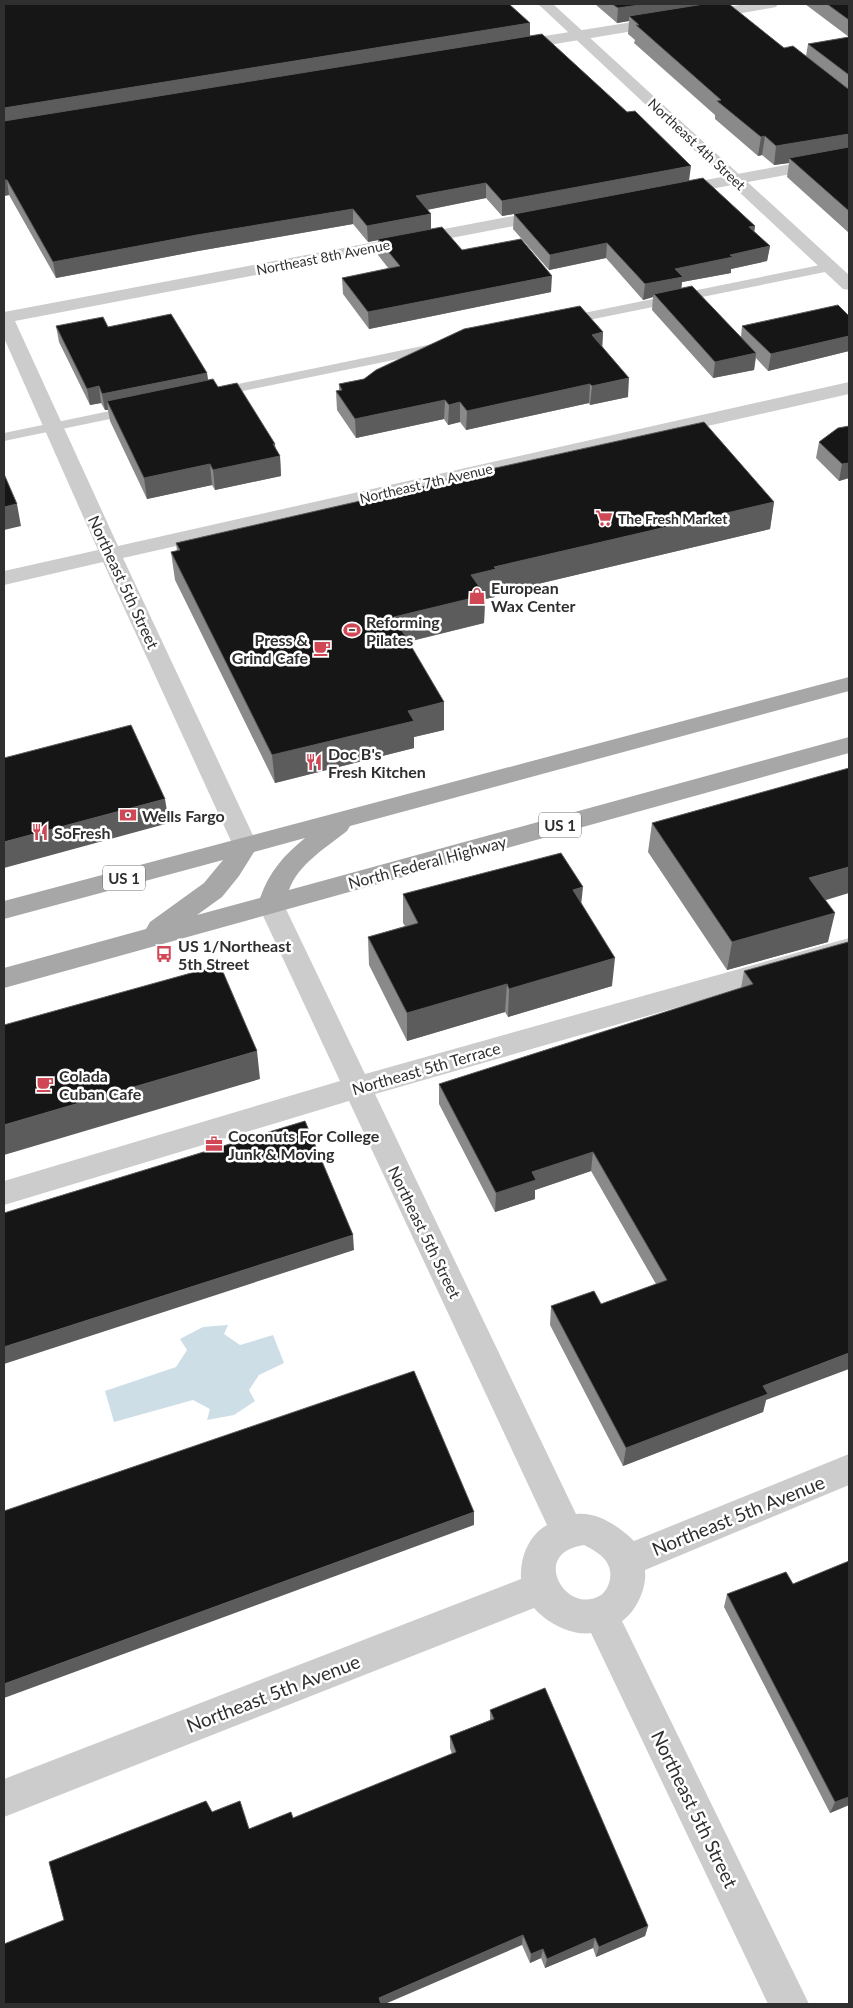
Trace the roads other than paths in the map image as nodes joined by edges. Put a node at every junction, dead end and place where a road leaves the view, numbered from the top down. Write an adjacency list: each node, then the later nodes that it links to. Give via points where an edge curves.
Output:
1 (545, 4): 5 (street, Northeast 4th Street)
2 (771, 4): 3 (street)
3 (727, 7): 4 (lane); 5 (street)
4 (746, 23)
5 (579, 35): 6 (street); 8 (street, Northeast 4th Street)
6 (499, 49)
7 (849, 158): 8 (street)
8 (735, 179): 9 (street); 11 (street, Northeast 4th Street)
9 (657, 194)
10 (569, 210): 13 (street, Northeast 8th Avenue)
11 (830, 267): 12 (street, Northeast 4th Street); 14 (lane)
12 (849, 285)
13 (4, 318): 19 (street, Northeast 5th Street)
14 (550, 324)
15 (453, 344): 17 (lane)
16 (849, 388): 21 (street, Northeast 7th Avenue)
17 (204, 396)
18 (146, 408): 19 (lane)
19 (52, 427): 20 (lane); 21 (street, Northeast 5th Street)
20 (4, 437)
21 (110, 553): 22 (street, Northeast 7th Avenue); 26 (street, Northeast 5th Street)
22 (4, 578)
23 (849, 684): 25 (main road, US 1)
24 (849, 745): 27 (main road, North Federal Highway / US 1)
25 (344, 819): 26 (main road, US 1); 27 (main road, via 296,859 279,881)
26 (245, 846): 28 (main road, US 1); 29 (main road, via 213,890)
27 (271, 905): 29 (main road, North Federal Highway / US 1); 32 (street, Northeast 5th Street)
28 (4, 910)
29 (146, 939): 31 (main road, North Federal Highway / US 1)
30 (849, 948): 32 (street, Northeast 5th Terrace)
31 (4, 978)
32 (356, 1088): 33 (street, Northeast 5th Terrace); 35 (street, Northeast 5th Street)
33 (4, 1194)
34 (849, 1470): 36 (street, Northeast 5th Avenue)
35 (567, 1531): 36 (street, via 585,1529 613,1540); 37 (street, via 547,1544 541,1556 538,1568)
36 (626, 1561): 38 (street, via 629,1581 624,1595 614,1607)
37 (542, 1588): 38 (street, via 546,1596 569,1614 585,1617); 39 (street, Northeast 5th Avenue)
38 (601, 1614): 40 (street, Northeast 5th Street)
39 (4, 1798)
40 (788, 2004)

